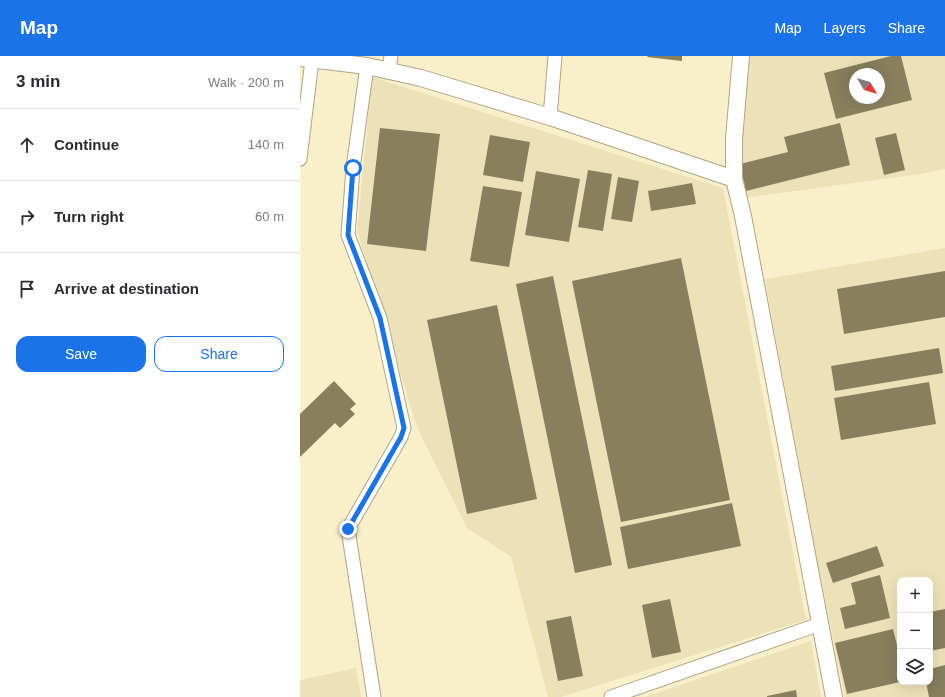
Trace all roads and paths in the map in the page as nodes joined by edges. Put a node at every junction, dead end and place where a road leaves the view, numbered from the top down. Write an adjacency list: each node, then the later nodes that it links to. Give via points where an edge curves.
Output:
1 (555, 56): 6 (street)
2 (741, 56): 8 (street, via 734,139)
3 (315, 59): 5 (street); 7 (street)
4 (390, 64): 5 (street); 6 (street, via 421,78)
5 (367, 66): 10 (street, via 353,168 348,235 380,318 404,428 348,529)
6 (550, 117): 8 (street)
7 (300, 158)
8 (734, 179): 9 (street)
9 (820, 624): 11 (street); 12 (street)
10 (374, 697)
11 (611, 697)
12 (834, 697)

